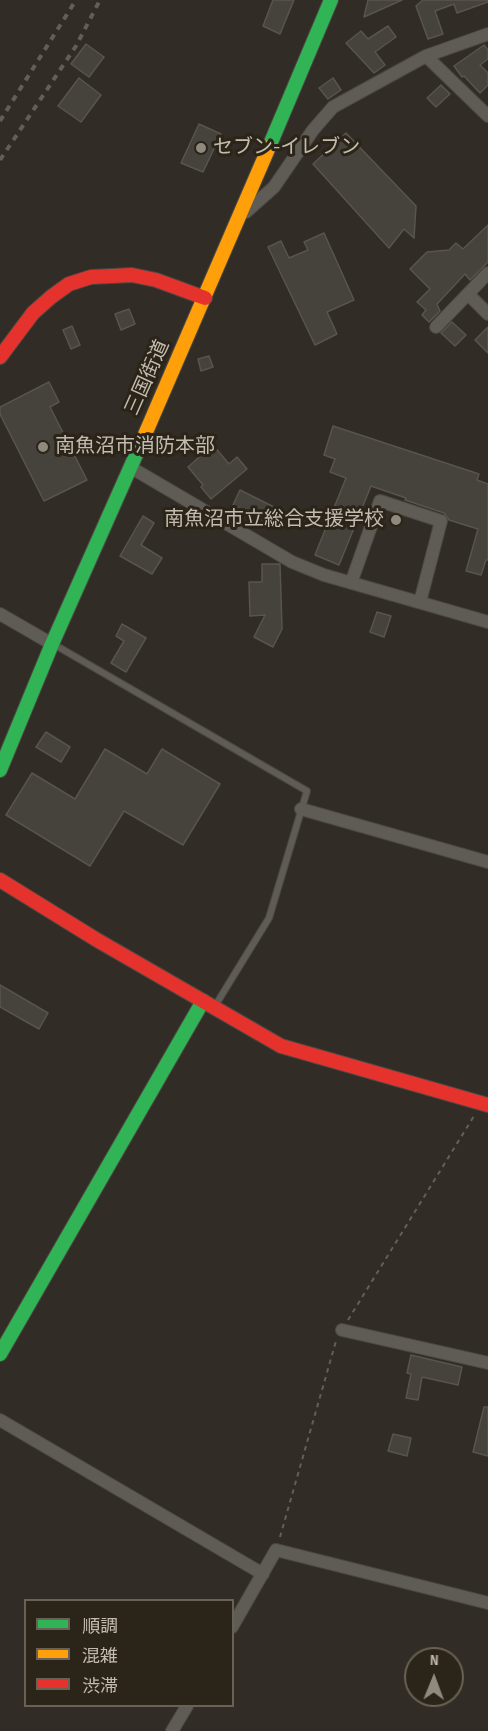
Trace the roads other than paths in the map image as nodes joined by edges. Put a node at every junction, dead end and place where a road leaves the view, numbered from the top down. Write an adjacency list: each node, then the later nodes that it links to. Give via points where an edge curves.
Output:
1 (330, 0): 5 (main road, 三国街道)
2 (488, 34): 3 (street)
3 (426, 56): 4 (street); 5 (street, via 333,107 274,187)
4 (488, 116)
5 (238, 218): 8 (main road, 三国街道)
6 (488, 273): 7 (street)
7 (468, 294): 9 (street); 10 (street)
8 (205, 298): 11 (main road, via 132,275 91,277 69,284 51,297 33,313); 12 (main road, 三国街道)
9 (488, 314)
10 (436, 327)
11 (0, 357)
12 (130, 467): 13 (street, via 292,562); 17 (main road, 三国街道)
13 (351, 583): 14 (street); 14 (street, via 380,501 441,521)
14 (420, 602): 16 (street)
15 (0, 614): 17 (street)
16 (488, 622)
17 (52, 644): 18 (main road, 三国街道); 19 (lane, via 307,791)
18 (0, 770)
19 (301, 809): 20 (street); 22 (lane, via 269,918)
20 (488, 862)
21 (0, 880): 22 (main road)
22 (209, 1004): 23 (main road, via 281,1046); 25 (main road)
23 (485, 1104)
24 (342, 1330): 26 (street)
25 (0, 1354)
26 (488, 1364)
27 (0, 1420): 28 (street)
28 (263, 1574): 29 (street, via 276,1550); 30 (street)
29 (488, 1603)
30 (234, 1624)
31 (186, 1707): 32 (street)
32 (172, 1731)

